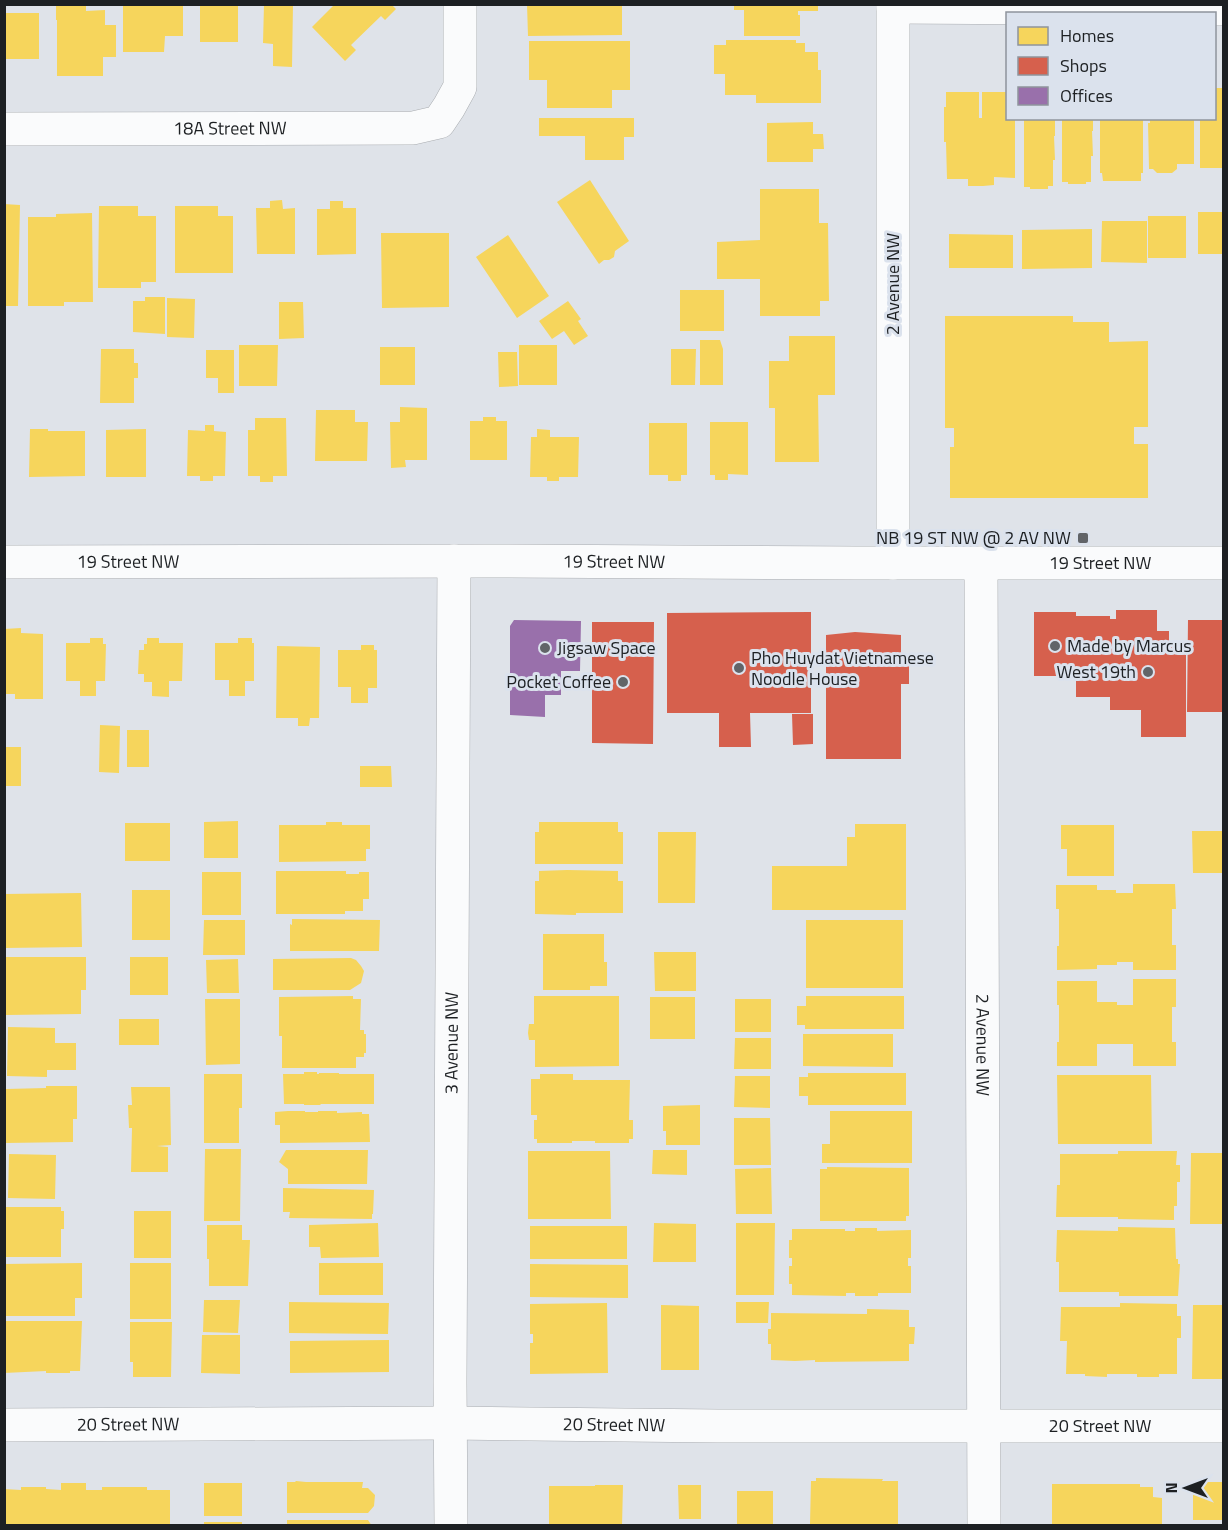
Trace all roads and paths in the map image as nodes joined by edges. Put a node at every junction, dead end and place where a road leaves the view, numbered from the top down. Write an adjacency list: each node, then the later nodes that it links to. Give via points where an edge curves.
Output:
1 (460, 4): 4 (street, 18A Street NW, via 460,87 439,122 413,128)
2 (893, 6): 3 (street); 7 (street, 2 Avenue NW)
3 (1224, 9)
4 (4, 129)
5 (454, 561): 6 (street, 19 Street NW); 7 (street, 19 Street NW); 10 (street, 3 Avenue NW)
6 (4, 562)
7 (893, 563): 8 (street, 19 Street NW)
8 (981, 563): 9 (street, 19 Street NW); 12 (street, 2 Avenue NW)
9 (1224, 563)
10 (450, 1423): 11 (street, 20 Street NW); 12 (street, 20 Street NW); 14 (street, 3 Avenue NW)
11 (4, 1425)
12 (984, 1426): 13 (street, 20 Street NW); 15 (street, 2 Avenue NW)
13 (1224, 1426)
14 (451, 1526)
15 (984, 1526)

